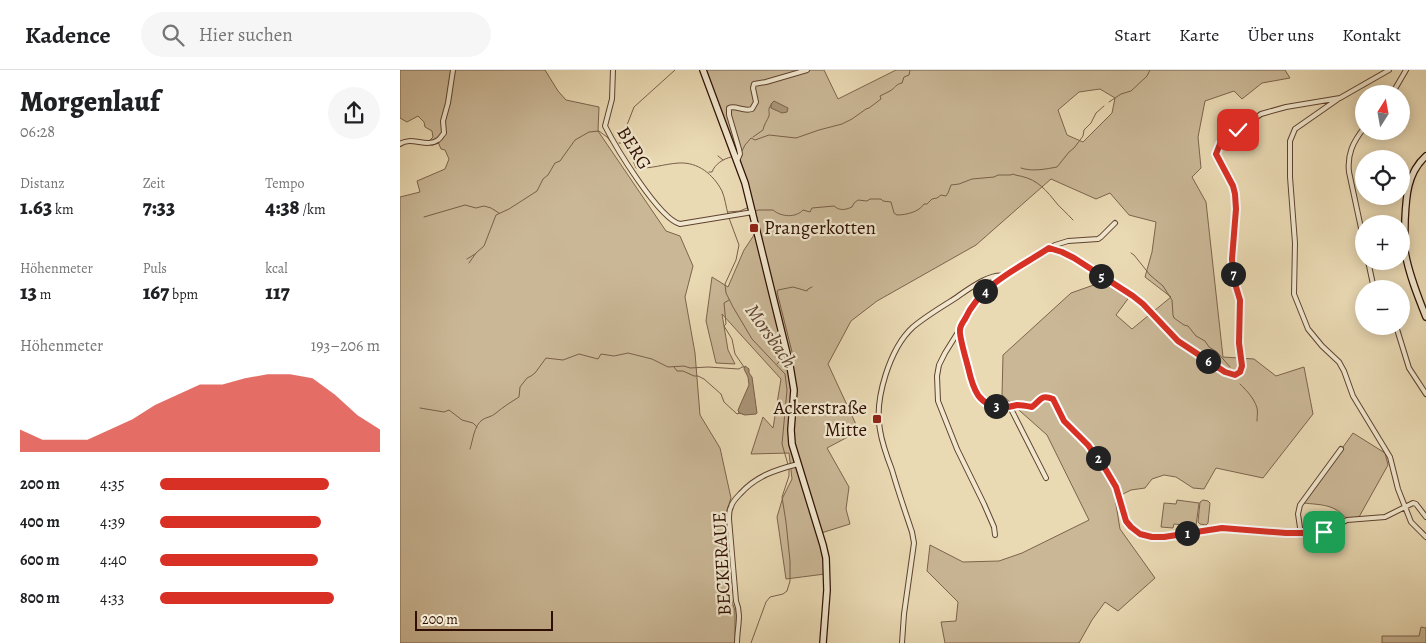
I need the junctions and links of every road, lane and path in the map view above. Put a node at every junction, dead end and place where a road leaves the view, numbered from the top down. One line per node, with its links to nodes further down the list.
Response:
1 (453, 70): 10 (street)
2 (613, 70): 13 (street, BERG)
3 (703, 70): 12 (main road)
4 (807, 70): 12 (street)
5 (1389, 70): 8 (street)
6 (1406, 70): 7 (street)
7 (1397, 85)
8 (1340, 98): 16 (street); 26 (street)
9 (1356, 140): 14 (street)
10 (400, 144)
11 (1426, 156): 18 (main road)
12 (737, 161): 13 (main road)
13 (753, 212): 24 (main road)
14 (1358, 215)
15 (1116, 223): 16 (street)
16 (1049, 248): 17 (street)
17 (1005, 276): 19 (street); 33 (street)
18 (1426, 317)
19 (960, 329): 22 (street); 29 (street)
20 (1399, 335): 21 (street)
21 (1426, 394)
22 (1010, 407): 25 (street); 28 (street)
23 (1340, 449): 28 (street)
24 (795, 465): 31 (street, BECKERAUE); 32 (main road)
25 (1046, 478)
26 (1405, 506): 27 (street); 28 (street); 30 (street)
27 (1426, 517)
28 (1301, 534)
29 (995, 536)
30 (1426, 537)
31 (737, 643)
32 (823, 643)
33 (902, 643)

